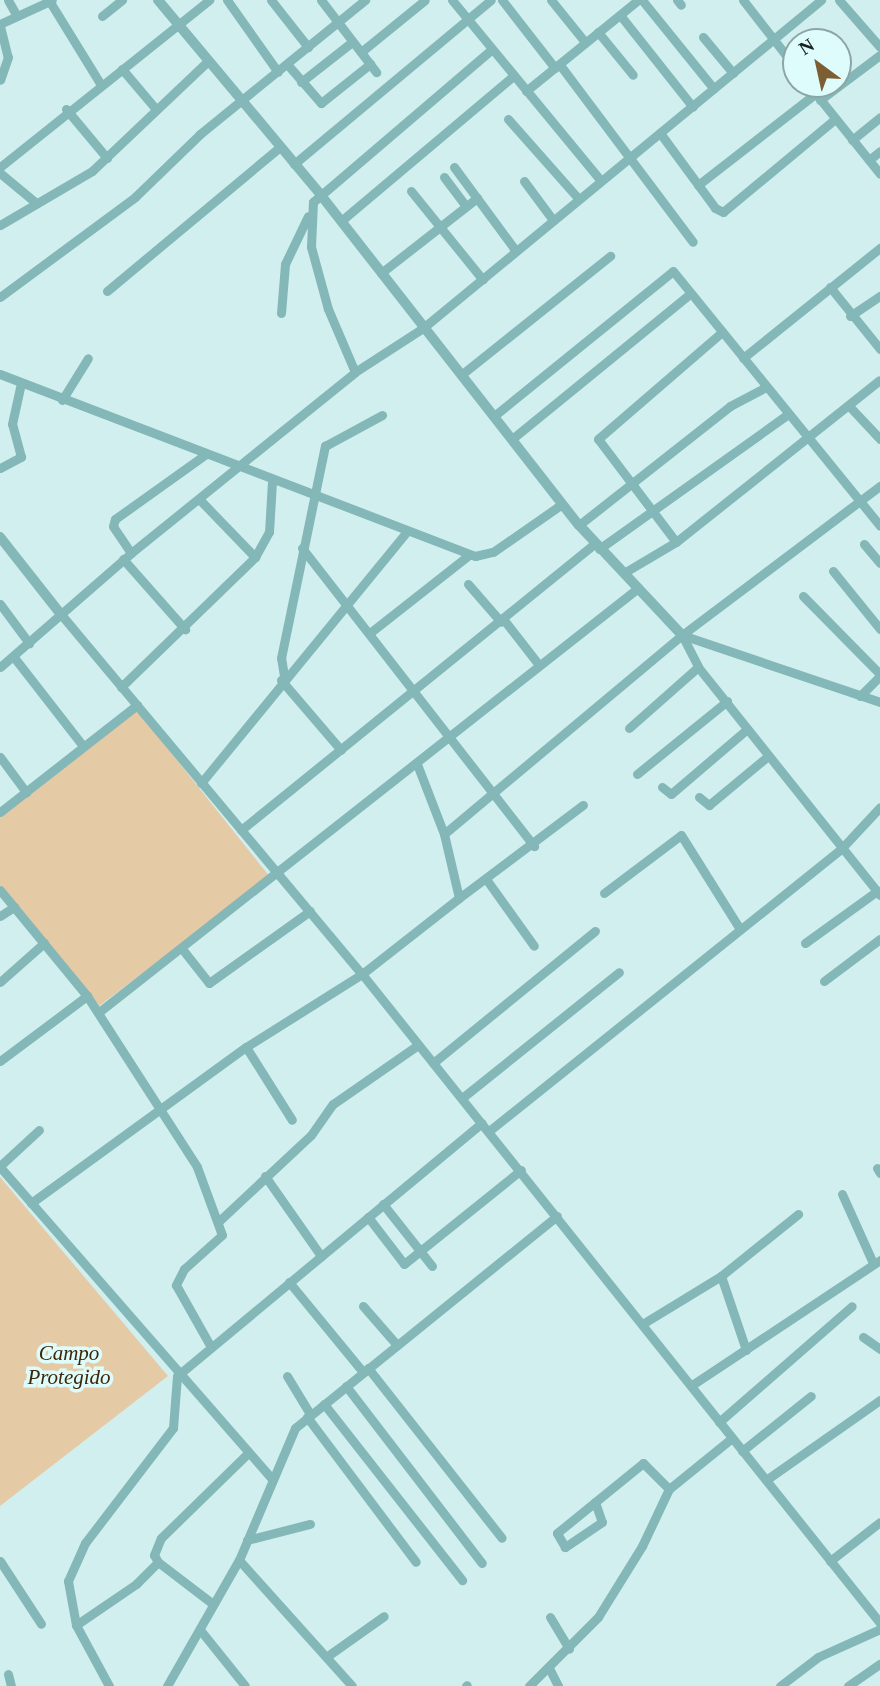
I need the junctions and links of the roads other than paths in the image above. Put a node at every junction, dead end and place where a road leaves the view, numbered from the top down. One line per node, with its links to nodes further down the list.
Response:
1 (8, 0): 20 (street)
2 (122, 0): 21 (street)
3 (158, 0): 23 (street)
4 (209, 0): 23 (street)
5 (227, 0): 41 (street)
6 (271, 0): 31 (street)
7 (321, 0): 24 (street)
8 (365, 0): 24 (street)
9 (425, 0): 35 (street)
10 (452, 0): 22 (street)
11 (491, 0): 22 (street)
12 (502, 0): 39 (street)
13 (551, 0): 30 (street)
14 (640, 0): 19 (street); 49 (street)
15 (743, 0): 28 (street)
16 (821, 0): 28 (street)
17 (839, 0): 32 (street)
18 (51, 1): 20 (street); 48 (street)
19 (620, 15): 26 (street); 54 (street)
20 (18, 16): 25 (street)
21 (102, 16)
22 (467, 19): 34 (street); 67 (street)
23 (177, 22): 37 (street); 40 (street)
24 (337, 24): 29 (street); 31 (street)
25 (0, 25): 46 (street)
26 (598, 32): 30 (street); 44 (street)
27 (703, 37): 42 (street)
28 (774, 38): 33 (street); 42 (street)
29 (352, 42): 35 (street); 47 (street)
30 (585, 42): 39 (street)
31 (308, 47): 38 (street)
32 (880, 47)
33 (782, 49)
34 (491, 50): 45 (street); 77 (street)
35 (361, 52): 47 (street)
36 (880, 55): 43 (street)
37 (208, 61): 53 (street); 55 (street)
38 (287, 64): 41 (street); 47 (street)
39 (558, 66): 50 (street); 65 (street)
40 (122, 69): 48 (street); 55 (street)
41 (278, 72): 53 (street)
42 (733, 73): 49 (street)
43 (852, 74)
44 (633, 75)
45 (513, 76): 50 (street); 84 (street)
46 (0, 80)
47 (302, 82)
48 (101, 85): 56 (street)
49 (714, 89): 54 (street)
50 (526, 91): 73 (street)
51 (817, 98): 75 (street)
52 (819, 98): 59 (street)
53 (243, 102): 62 (street); 96 (street)
54 (693, 107): 60 (street)
55 (155, 108): 64 (street)
56 (66, 109): 64 (street); 68 (street)
57 (880, 117): 61 (street)
58 (508, 119): 79 (street)
59 (835, 119): 61 (street); 75 (street)
60 (660, 133): 65 (street); 75 (street)
61 (852, 140): 66 (street)
62 (280, 146): 67 (street); 94 (street)
63 (880, 151): 66 (street)
64 (107, 158): 80 (street)
65 (628, 160): 73 (street); 87 (street)
66 (869, 160): 71 (street)
67 (294, 164): 77 (street)
68 (0, 167)
69 (454, 167): 78 (street)
70 (0, 173): 80 (street)
71 (880, 174)
72 (444, 177): 81 (street)
73 (601, 180): 79 (street)
74 (524, 181): 83 (street)
75 (698, 185)
76 (411, 191): 86 (street)
77 (320, 194): 82 (street); 84 (street)
78 (477, 198): 81 (street); 89 (street)
79 (578, 198): 83 (street)
80 (35, 202): 85 (street)
81 (466, 206): 86 (street)
82 (309, 215): 98 (street); 105 (street)
83 (553, 220): 89 (street)
84 (341, 221): 91 (street)
85 (0, 225)
86 (440, 227): 91 (street); 92 (street)
87 (694, 242)
88 (880, 248): 93 (street)
89 (516, 251): 92 (street)
90 (610, 256): 107 (street)
91 (380, 272): 100 (street)
92 (483, 280): 100 (street)
93 (830, 287): 99 (street); 104 (street)
94 (107, 292)
95 (880, 296): 99 (street)
96 (0, 297)
97 (686, 297): 116 (street)
98 (281, 313)
99 (850, 316): 102 (street)
100 (424, 328): 105 (street); 107 (street)
101 (722, 332): 104 (street); 115 (street); 123 (street)
102 (880, 349)
103 (88, 358): 111 (street)
104 (743, 358): 110 (street)
105 (355, 372): 120 (street)
106 (0, 374): 109 (street)
107 (461, 375): 115 (street)
108 (880, 380): 112 (street)
109 (21, 383): 111 (street); 121 (street)
110 (766, 387): 113 (street); 123 (street)
111 (62, 400): 119 (street)
112 (850, 407): 117 (street); 118 (street)
113 (788, 414): 118 (street); 129 (street)
114 (382, 415): 125 (street)
115 (494, 416): 116 (street)
116 (512, 439): 127 (street)
117 (880, 439)
118 (809, 441): 128 (street); 134 (street)
119 (206, 454): 120 (street); 139 (street)
120 (239, 466): 122 (street); 126 (street)
121 (0, 468)
122 (272, 482): 125 (street); 140 (street)
123 (630, 486): 129 (street); 130 (street)
124 (880, 486): 128 (street)
125 (315, 496): 132 (street); 137 (street)
126 (199, 499): 139 (street); 140 (street)
127 (562, 504): 130 (street); 138 (street)
128 (860, 504): 131 (street); 154 (street)
129 (650, 512): 134 (street); 136 (street)
130 (579, 525): 136 (street)
131 (880, 526)
132 (407, 531): 138 (street); 147 (street)
133 (0, 537): 149 (street)
134 (676, 542): 143 (street)
135 (864, 544): 141 (street)
136 (597, 546): 143 (street); 150 (street)
137 (302, 548): 147 (street); 161 (street)
138 (469, 555): 153 (street)
139 (127, 556): 149 (street); 151 (street)
140 (255, 557): 151 (street)
141 (880, 563)
142 (833, 570): 152 (street)
143 (626, 571): 145 (street)
144 (468, 584): 150 (street)
145 (638, 588): 154 (street); 157 (street)
146 (803, 596): 160 (street)
147 (350, 603): 153 (street); 161 (street)
148 (0, 604): 155 (street)
149 (59, 612): 155 (street); 162 (street)
150 (503, 621): 157 (street); 163 (street)
151 (185, 629): 162 (street)
152 (880, 629)
153 (371, 632): 163 (street)
154 (682, 635): 159 (street); 164 (street); 180 (street)
155 (29, 643): 156 (street)
156 (13, 656): 158 (street); 171 (street)
157 (539, 665): 170 (street)
158 (0, 667)
159 (698, 667): 165 (street); 168 (street)
160 (880, 675): 164 (street)
161 (282, 678): 172 (street); 177 (street)
162 (121, 687): 167 (street)
163 (415, 688): 170 (street); 172 (street)
164 (860, 696): 166 (street)
165 (727, 701): 169 (street); 176 (street)
166 (880, 702)
167 (137, 705): 171 (street); 177 (street)
168 (629, 728)
169 (747, 729): 173 (street); 178 (street)
170 (450, 738): 175 (street); 180 (street)
171 (83, 746): 179 (street)
172 (341, 750): 185 (street)
173 (768, 756): 181 (street); 188 (street)
174 (0, 757): 179 (street)
175 (417, 764): 186 (street); 189 (street)
176 (637, 774)
177 (201, 783): 185 (street)
178 (662, 787)
179 (26, 792): 183 (street)
180 (493, 793): 186 (street); 187 (street)
181 (699, 797)
182 (583, 805): 187 (street)
183 (0, 812)
184 (878, 812): 188 (street)
185 (241, 830): 189 (street)
186 (444, 834): 194 (street)
187 (534, 846): 190 (street)
188 (841, 849): 193 (street); 198 (street)
189 (279, 874): 196 (street); 204 (street)
190 (486, 879): 194 (street); 203 (street)
191 (0, 890): 195 (street)
192 (604, 893): 198 (street)
193 (878, 893): 202 (street)
194 (459, 898): 206 (street)
195 (14, 907): 197 (street); 201 (street)
196 (310, 911): 204 (street); 206 (street)
197 (0, 916)
198 (740, 929): 220 (street)
199 (595, 931): 214 (street)
200 (880, 939): 207 (street)
201 (44, 943): 208 (street); 209 (street)
202 (805, 943)
203 (534, 946)
204 (183, 950): 210 (street)
205 (619, 972): 215 (street)
206 (362, 974): 211 (street); 212 (street)
207 (824, 981)
208 (0, 982)
209 (87, 996): 210 (street); 213 (street)
210 (99, 1012): 216 (street)
211 (418, 1045): 214 (street); 223 (street)
212 (246, 1047): 216 (street); 217 (street)
213 (0, 1061)
214 (433, 1063): 215 (street)
215 (461, 1098): 218 (street)
216 (162, 1106): 225 (street); 230 (street)
217 (292, 1120)
218 (482, 1122): 220 (street); 226 (street)
219 (39, 1130): 221 (street)
220 (489, 1131): 222 (street)
221 (0, 1166): 225 (street)
222 (521, 1170): 228 (street); 231 (street)
223 (265, 1177): 230 (street); 232 (street)
224 (842, 1194): 233 (street)
225 (31, 1203): 246 (street)
226 (383, 1204): 229 (street); 231 (street)
227 (798, 1214): 235 (street)
228 (556, 1216): 239 (street); 241 (street)
229 (368, 1217): 231 (street); 232 (street)
230 (218, 1222): 242 (street)
231 (422, 1252): 234 (street)
232 (321, 1256): 236 (street)
233 (877, 1261): 244 (street)
234 (432, 1266)
235 (721, 1276): 239 (street); 244 (street)
236 (289, 1283): 242 (street); 245 (street)
237 (363, 1306): 241 (street)
238 (852, 1306): 254 (street)
239 (645, 1323): 248 (street)
240 (863, 1337): 243 (street)
241 (397, 1345): 245 (street)
242 (211, 1347): 246 (street)
243 (880, 1349)
244 (746, 1350): 248 (street)
245 (366, 1370): 249 (street); 264 (street)
246 (177, 1376): 257 (street); 278 (street)
247 (287, 1376): 253 (street)
248 (692, 1385): 254 (street)
249 (346, 1386): 252 (street); 271 (street)
250 (811, 1396): 256 (street)
251 (880, 1400): 259 (street)
252 (324, 1404): 253 (street); 272 (street)
253 (309, 1416): 258 (street); 270 (street)
254 (719, 1422): 255 (street)
255 (732, 1437): 256 (street); 260 (street)
256 (742, 1451): 259 (street)
257 (248, 1453): 258 (street); 269 (street)
258 (272, 1479): 265 (street)
259 (766, 1480): 268 (street)
260 (669, 1489): 261 (street); 281 (street)
261 (595, 1502): 261 (street)
262 (880, 1522): 268 (street)
263 (310, 1524): 265 (street)
264 (502, 1538)
265 (247, 1540): 266 (street)
266 (239, 1559): 273 (street); 282 (street)
267 (0, 1561): 276 (street)
268 (830, 1561): 277 (street)
269 (158, 1562): 273 (street); 278 (street)
270 (416, 1562)
271 (482, 1563)
272 (462, 1580)
273 (213, 1604): 280 (street)
274 (384, 1616): 282 (street)
275 (550, 1617): 281 (street)
276 (41, 1623)
277 (880, 1623)
278 (76, 1625): 289 (street)
279 (880, 1629): 294 (street)
280 (201, 1631): 287 (street); 290 (street)
281 (569, 1649): 284 (street)
282 (329, 1655): 286 (street)
283 (880, 1664): 295 (street)
284 (550, 1670): 292 (street); 293 (street)
285 (9, 1674): 288 (street)
286 (344, 1681): 291 (street)
287 (171, 1684)
288 (11, 1686)
289 (108, 1686)
290 (245, 1686)
291 (352, 1686)
292 (529, 1686)
293 (558, 1686)
294 (780, 1686)
295 (848, 1686)

